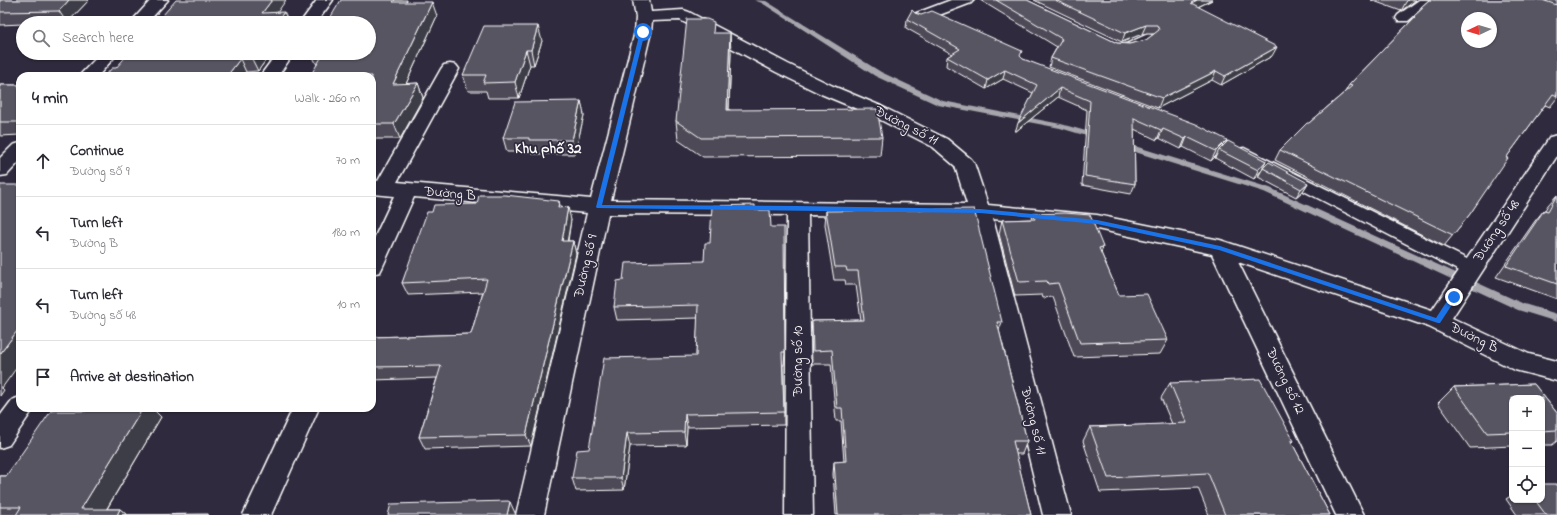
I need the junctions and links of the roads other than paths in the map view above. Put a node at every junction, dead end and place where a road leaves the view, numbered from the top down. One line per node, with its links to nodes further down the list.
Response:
1 (160, 0): 6 (street)
2 (325, 0): 7 (street)
3 (966, 0): 8 (street)
4 (1427, 0): 9 (lane)
5 (642, 8): 24 (street, Đường số 9); 26 (street, Đường số 11)
6 (145, 16)
7 (313, 16)
8 (920, 17)
9 (1403, 18)
10 (1148, 38): 11 (lane)
11 (1106, 41)
12 (103, 60): 15 (street)
13 (281, 60): 16 (street)
14 (450, 69): 22 (street)
15 (92, 72)
16 (272, 72)
17 (1557, 142): 29 (street, Đường số 48)
18 (1233, 147): 29 (lane)
19 (16, 153): 20 (street)
20 (0, 170): 21 (street)
21 (16, 170)
22 (378, 187): 23 (street, Đường B)
23 (407, 190): 24 (street, Đường B); 28 (street)
24 (599, 207): 25 (street, Đường B); 36 (street, Đường số 9)
25 (797, 208): 26 (street, Đường B); 37 (street, Đường số 10)
26 (980, 211): 27 (street, Đường B); 38 (street, Đường số 11)
27 (1220, 248): 30 (street, Đường B); 39 (street, Đường số 12)
28 (376, 257)
29 (1470, 272): 30 (street, Đường số 48)
30 (1438, 321): 31 (street, Đường B)
31 (1552, 375)
32 (18, 412): 34 (street)
33 (304, 412): 35 (street)
34 (0, 437)
35 (257, 515)
36 (530, 515)
37 (799, 515)
38 (1056, 515)
39 (1350, 515)

